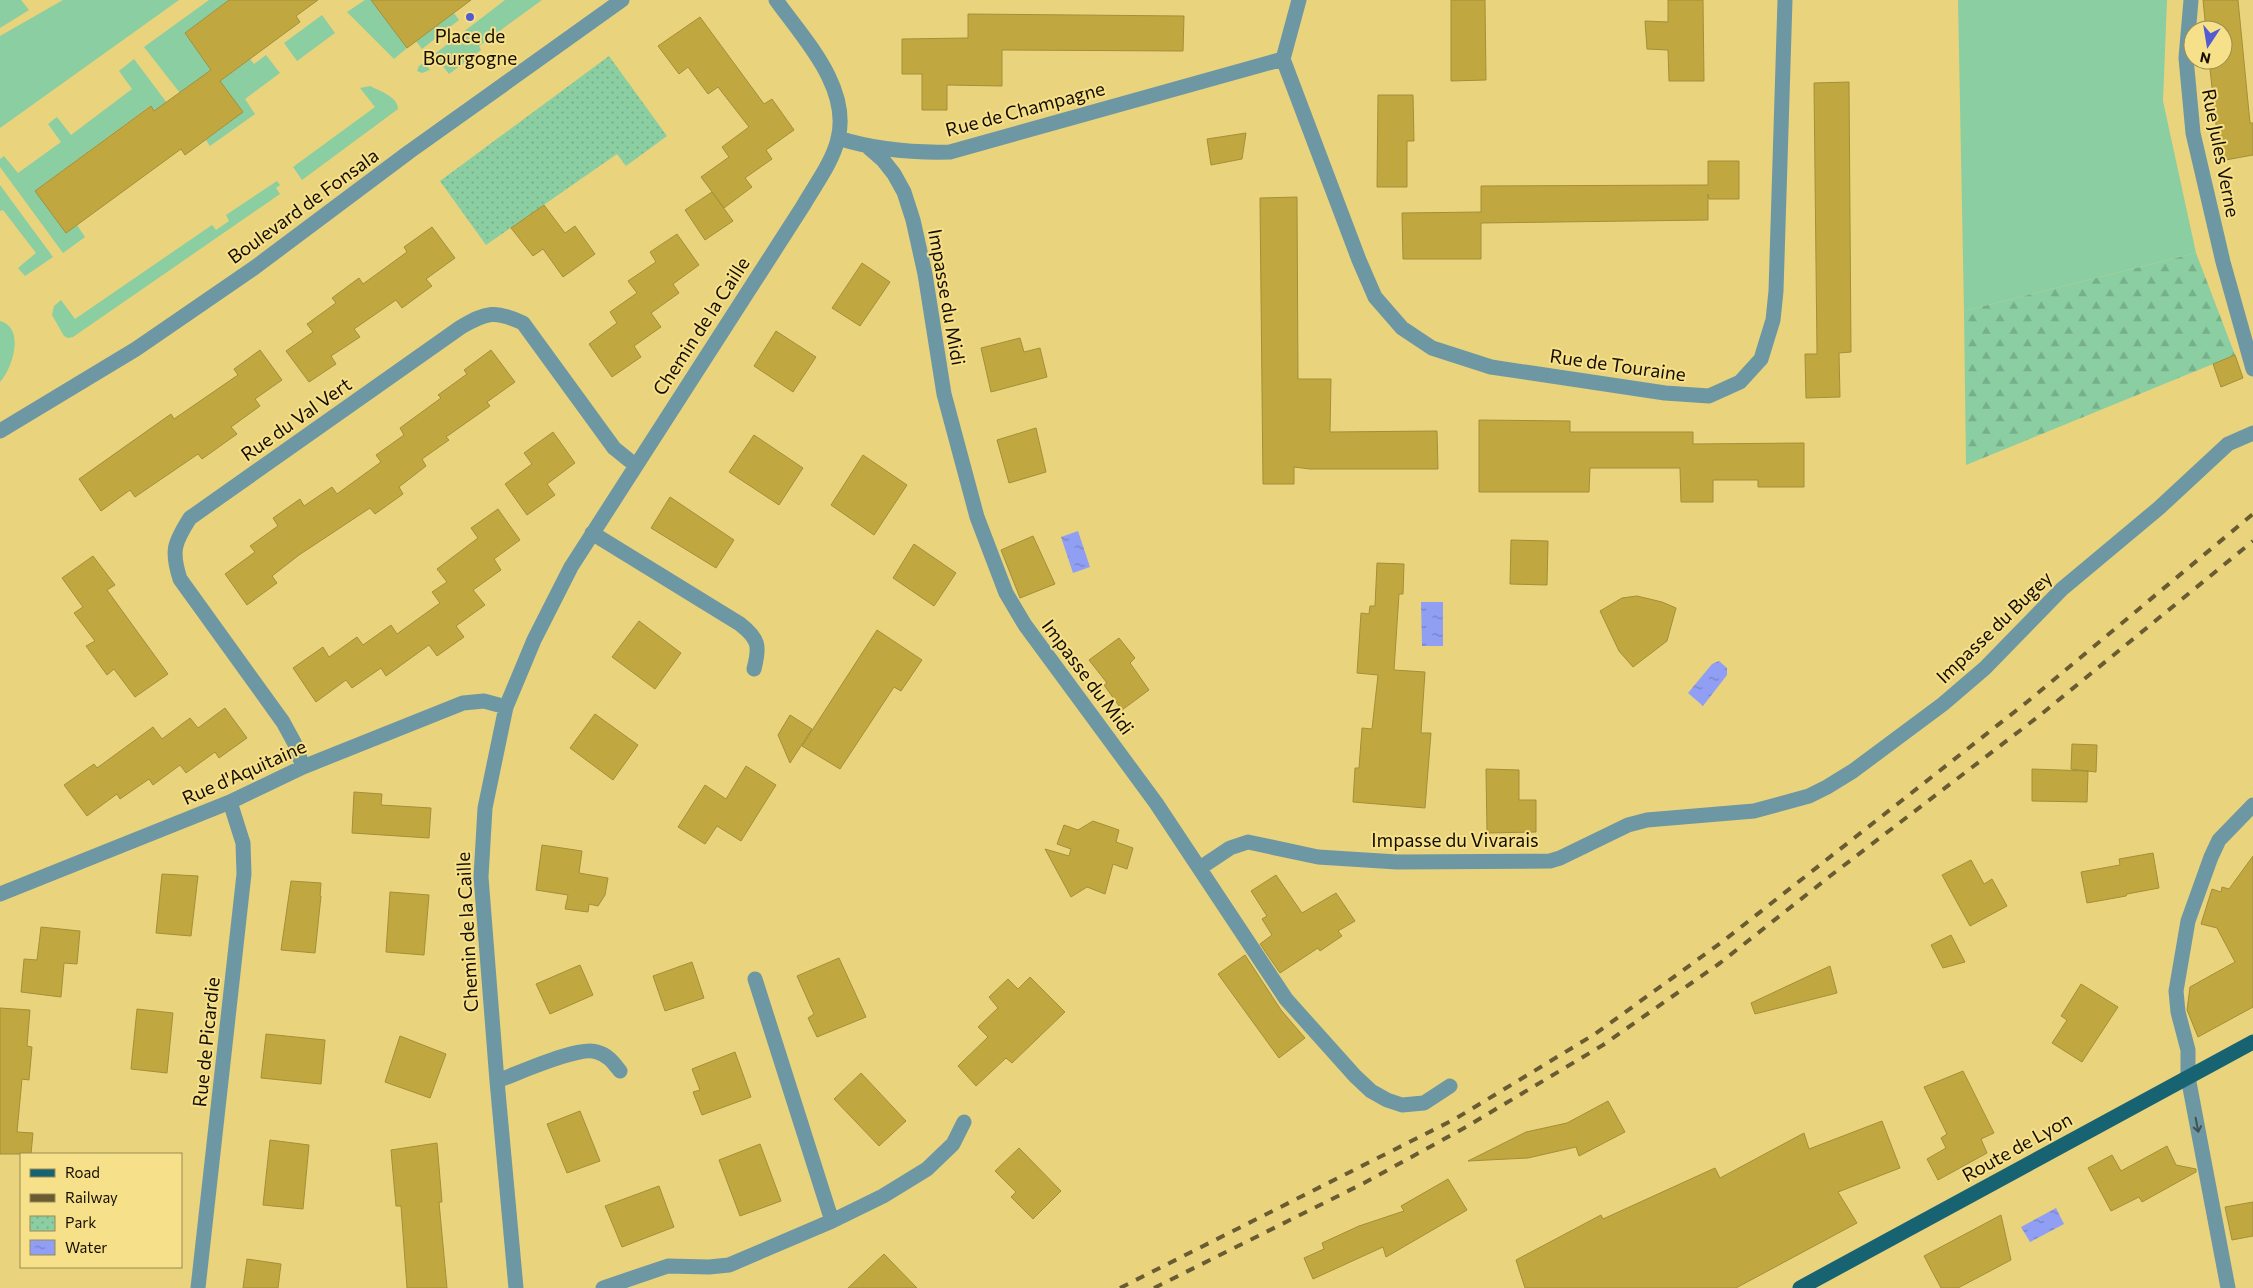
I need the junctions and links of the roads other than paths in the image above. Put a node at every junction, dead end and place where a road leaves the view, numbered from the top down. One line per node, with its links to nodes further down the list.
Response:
1 (622, 0): 10 (street, Boulevard de Fonsala)
2 (776, 0): 7 (street)
3 (1299, 0): 6 (street)
4 (1785, 0): 6 (street, Rue de Touraine)
5 (2190, 0): 9 (street, Rue Jules Verne)
6 (1283, 59): 8 (street, Rue de Champagne)
7 (838, 138): 8 (street, Rue de Champagne); 12 (street, Chemin de la Caille)
8 (868, 147): 20 (street, Impasse du Midi)
9 (2253, 369)
10 (0, 431)
11 (2253, 433): 19 (street, Impasse du Bugey)
12 (635, 465): 13 (street, Chemin de la Caille); 16 (street, Rue du Val Vert)
13 (592, 533): 14 (street); 15 (street, Chemin de la Caille)
14 (754, 669)
15 (506, 707): 16 (street, Rue d'Aquitaine); 26 (street, Chemin de la Caille)
16 (304, 767): 17 (street, Rue d'Aquitaine)
17 (230, 802): 21 (street, Rue d'Aquitaine); 30 (street, Rue de Picardie)
18 (2253, 805): 25 (street)
19 (1740, 814): 20 (street, Impasse du Vivarais)
20 (1200, 868): 27 (street, Impasse du Midi)
21 (0, 894)
22 (754, 979): 29 (street)
23 (2253, 1042): 25 (main road, Route de Lyon)
24 (620, 1071): 26 (street)
25 (2188, 1077): 33 (main road, Route de Lyon); 34 (street, one-way to 34)
26 (497, 1081): 31 (street, Chemin de la Caille)
27 (1450, 1086)
28 (964, 1122): 29 (street)
29 (832, 1221): 32 (street)
30 (198, 1288)
31 (516, 1288)
32 (603, 1288)
33 (1800, 1288)
34 (2228, 1288)

